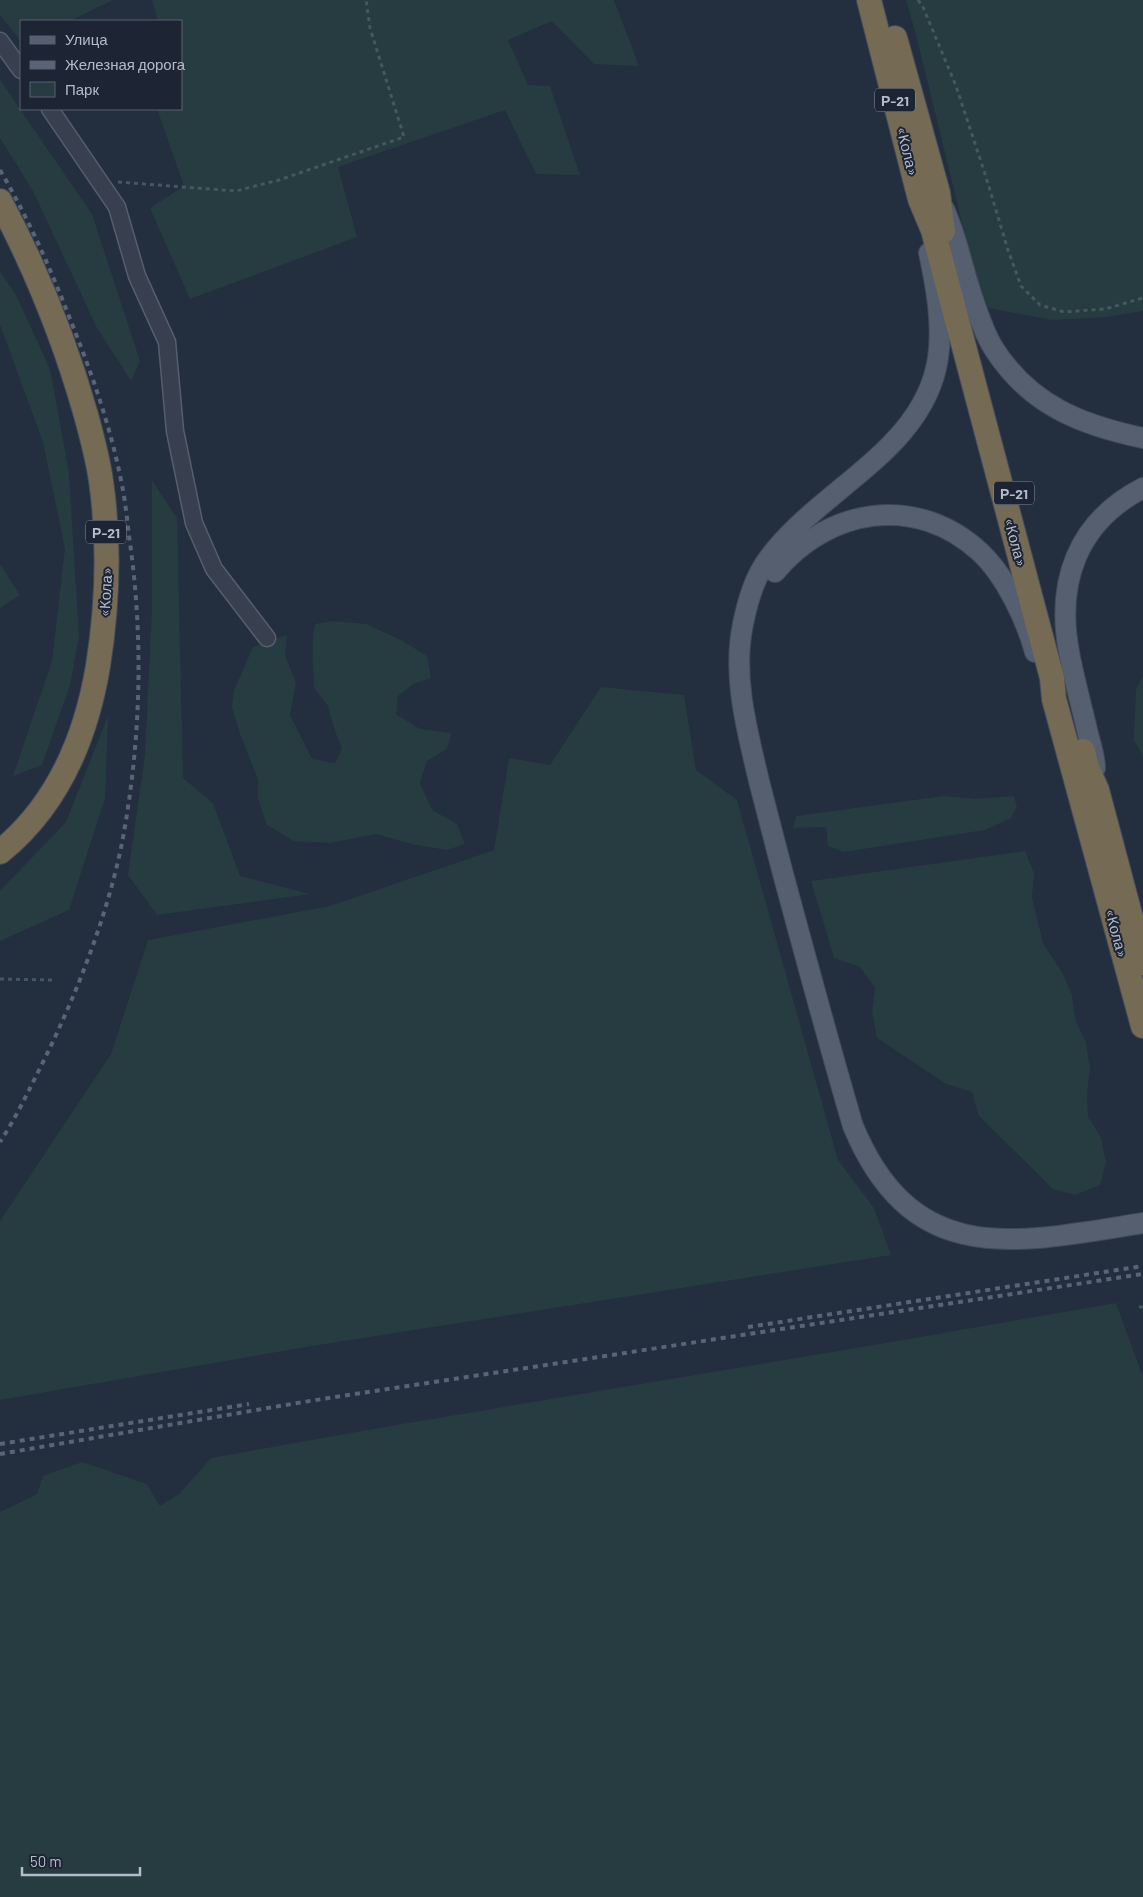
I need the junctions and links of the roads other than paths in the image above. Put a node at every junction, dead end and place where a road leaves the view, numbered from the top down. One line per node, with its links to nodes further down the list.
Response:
1 (869, 0): 6 (highway, «Кола» / Р-21)
2 (885, 0): 6 (highway, «Кола» / Р-21)
3 (0, 41): 4 (street)
4 (20, 69)
5 (51, 110): 11 (street)
6 (929, 196): 8 (main road); 10 (main road); 12 (highway, «Кола» / Р-21); 13 (highway, «Кола» / Р-21)
7 (0, 201): 14 (highway, «Кола» / Р-21)
8 (1143, 438)
9 (1143, 488): 13 (main road)
10 (743, 625): 12 (main road); 17 (main road)
11 (267, 638)
12 (1054, 699): 16 (highway, «Кола» / Р-21)
13 (1097, 790): 15 (highway, «Кола» / Р-21)
14 (0, 852)
15 (1143, 962)
16 (1143, 1026)
17 (1143, 1223)

